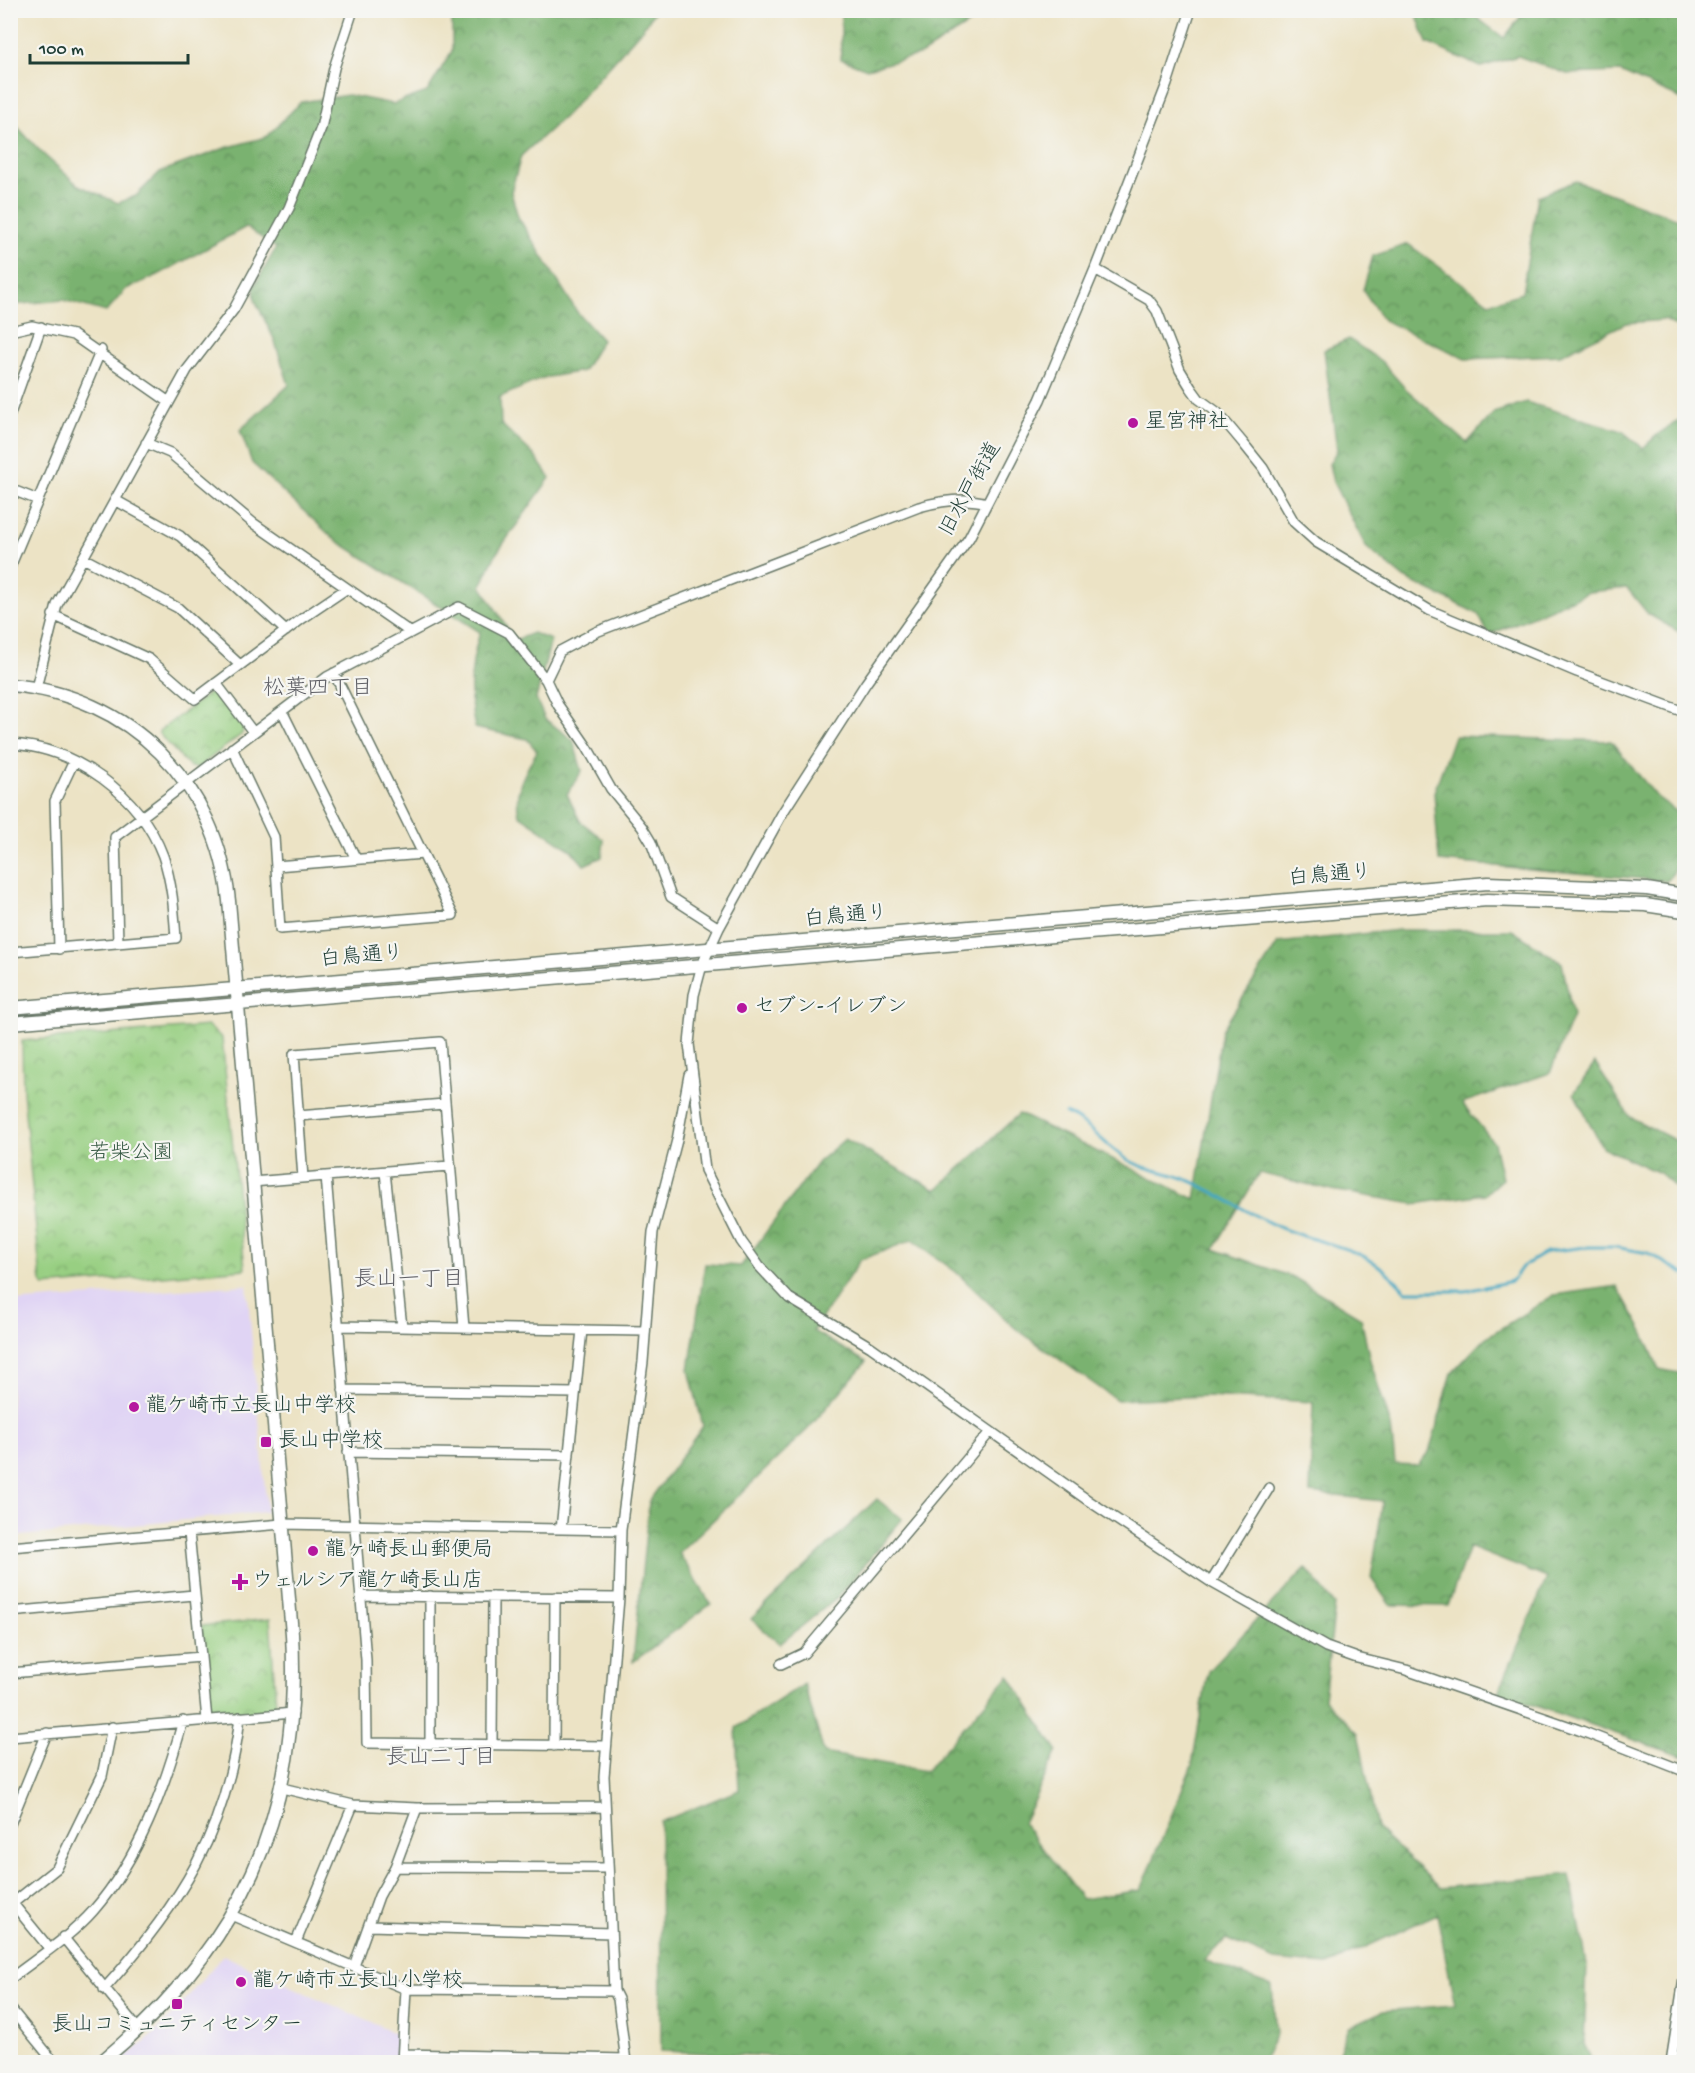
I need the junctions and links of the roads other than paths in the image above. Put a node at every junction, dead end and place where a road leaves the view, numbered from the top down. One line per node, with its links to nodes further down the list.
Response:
1 (353, 10): 7 (street)
2 (1191, 10): 3 (street, 旧水戸街道)
3 (1095, 269): 13 (street, 旧水戸街道); 28 (street)
4 (41, 327): 5 (street); 6 (street); 8 (street)
5 (10, 331)
6 (100, 351): 7 (street); 11 (street)
7 (169, 402): 9 (street)
8 (11, 412)
9 (146, 443): 12 (street); 17 (street)
10 (10, 489): 11 (street)
11 (38, 500): 14 (street)
12 (115, 500): 15 (street); 19 (street)
13 (987, 503): 23 (street); 40 (street, 旧水戸街道)
14 (13, 554): 16 (street)
15 (83, 558): 18 (street); 21 (street)
16 (10, 567)
17 (346, 590): 19 (street); 20 (street)
18 (53, 615): 24 (street); 26 (street)
19 (285, 631): 21 (street)
20 (410, 632): 22 (street); 23 (street)
21 (240, 665): 24 (street)
22 (334, 673): 27 (street); 35 (street)
23 (546, 680): 40 (street)
24 (216, 683): 29 (street)
25 (10, 685): 26 (main road)
26 (36, 688): 33 (main road)
27 (282, 711): 29 (street); 36 (street)
28 (1684, 712)
29 (253, 732): 31 (street)
30 (10, 744): 32 (street)
31 (232, 748): 33 (street); 37 (street)
32 (74, 761): 34 (street); 42 (street)
33 (186, 783): 34 (street); 46 (main road)
34 (141, 816): 41 (street); 41 (street)
35 (423, 854): 36 (street); 37 (street)
36 (356, 859): 37 (street)
37 (276, 866)
38 (1684, 895): 43 (main road, 白鳥通り)
39 (1684, 911): 45 (main road, 白鳥通り)
40 (719, 928): 43 (street, 旧水戸街道)
41 (118, 943): 42 (street)
42 (59, 949): 44 (street)
43 (710, 949): 45 (street, 旧水戸街道); 46 (main road, 白鳥通り)
44 (10, 952)
45 (702, 965): 47 (main road, 白鳥通り); 50 (street, 旧水戸街道)
46 (236, 988): 47 (main road); 48 (main road, 白鳥通り)
47 (238, 1005): 49 (main road, 白鳥通り); 57 (main road)
48 (10, 1008)
49 (10, 1023)
50 (690, 1066): 62 (street); 65 (street)
51 (444, 1104): 52 (street); 52 (street); 53 (street)
52 (298, 1116): 56 (street)
53 (449, 1166): 54 (street); 60 (street)
54 (385, 1172): 55 (street); 59 (street)
55 (326, 1176): 56 (street); 58 (street)
56 (303, 1178): 57 (street)
57 (252, 1182): 69 (main road)
58 (338, 1326): 59 (street); 63 (street)
59 (402, 1328): 60 (street)
60 (464, 1328): 61 (street)
61 (582, 1330): 62 (street); 64 (street)
62 (644, 1331): 72 (street)
63 (343, 1390): 64 (street); 66 (street)
64 (576, 1393): 67 (street)
65 (990, 1432): 75 (street); 84 (street)
66 (348, 1452): 67 (street); 70 (street)
67 (569, 1455): 71 (street)
68 (1269, 1488): 75 (street)
69 (282, 1524): 70 (street); 73 (street); 86 (main road)
70 (353, 1524): 71 (street); 77 (street)
71 (561, 1529): 72 (street)
72 (621, 1530): 81 (street)
73 (189, 1532): 74 (street); 76 (street)
74 (10, 1547)
75 (1211, 1582): 97 (street)
76 (194, 1594): 82 (street); 83 (street)
77 (361, 1596): 78 (street); 93 (street)
78 (430, 1596): 79 (street); 93 (street)
79 (493, 1597): 80 (street); 94 (street)
80 (555, 1597): 81 (street); 95 (street)
81 (619, 1598): 96 (street)
82 (10, 1612)
83 (201, 1657): 85 (street); 89 (street)
84 (781, 1664)
85 (10, 1673)
86 (293, 1713): 87 (street); 98 (main road)
87 (240, 1718): 89 (street); 115 (street)
88 (183, 1720): 89 (street); 90 (street); 109 (street)
89 (207, 1720)
90 (112, 1727): 91 (street); 105 (street)
91 (47, 1733): 92 (street); 102 (street)
92 (10, 1737)
93 (430, 1744): 94 (street)
94 (492, 1745): 95 (street)
95 (554, 1746): 96 (street)
96 (604, 1746): 100 (street)
97 (1684, 1771)
98 (282, 1788): 99 (street); 106 (main road)
99 (353, 1805): 101 (street); 110 (street)
100 (604, 1807): 101 (street); 104 (street)
101 (417, 1808): 103 (street)
102 (10, 1824)
103 (395, 1867): 104 (street); 107 (street)
104 (608, 1868): 108 (street)
105 (12, 1901): 111 (street)
106 (231, 1915): 110 (street); 119 (main road)
107 (369, 1926): 108 (street); 112 (street)
108 (611, 1933): 117 (street)
109 (63, 1937): 111 (street); 115 (street)
110 (296, 1942): 112 (street)
111 (48, 1948): 113 (street)
112 (354, 1966): 116 (street)
113 (10, 1979)
114 (1684, 1979): 124 (street)
115 (104, 1989): 119 (street)
116 (406, 1989): 117 (street); 120 (street)
117 (614, 1991): 121 (street)
118 (10, 2008): 122 (street)
119 (139, 2030): 123 (main road)
120 (403, 2058): 121 (street)
121 (626, 2061)
122 (54, 2062)
123 (101, 2062)
124 (1671, 2062)

